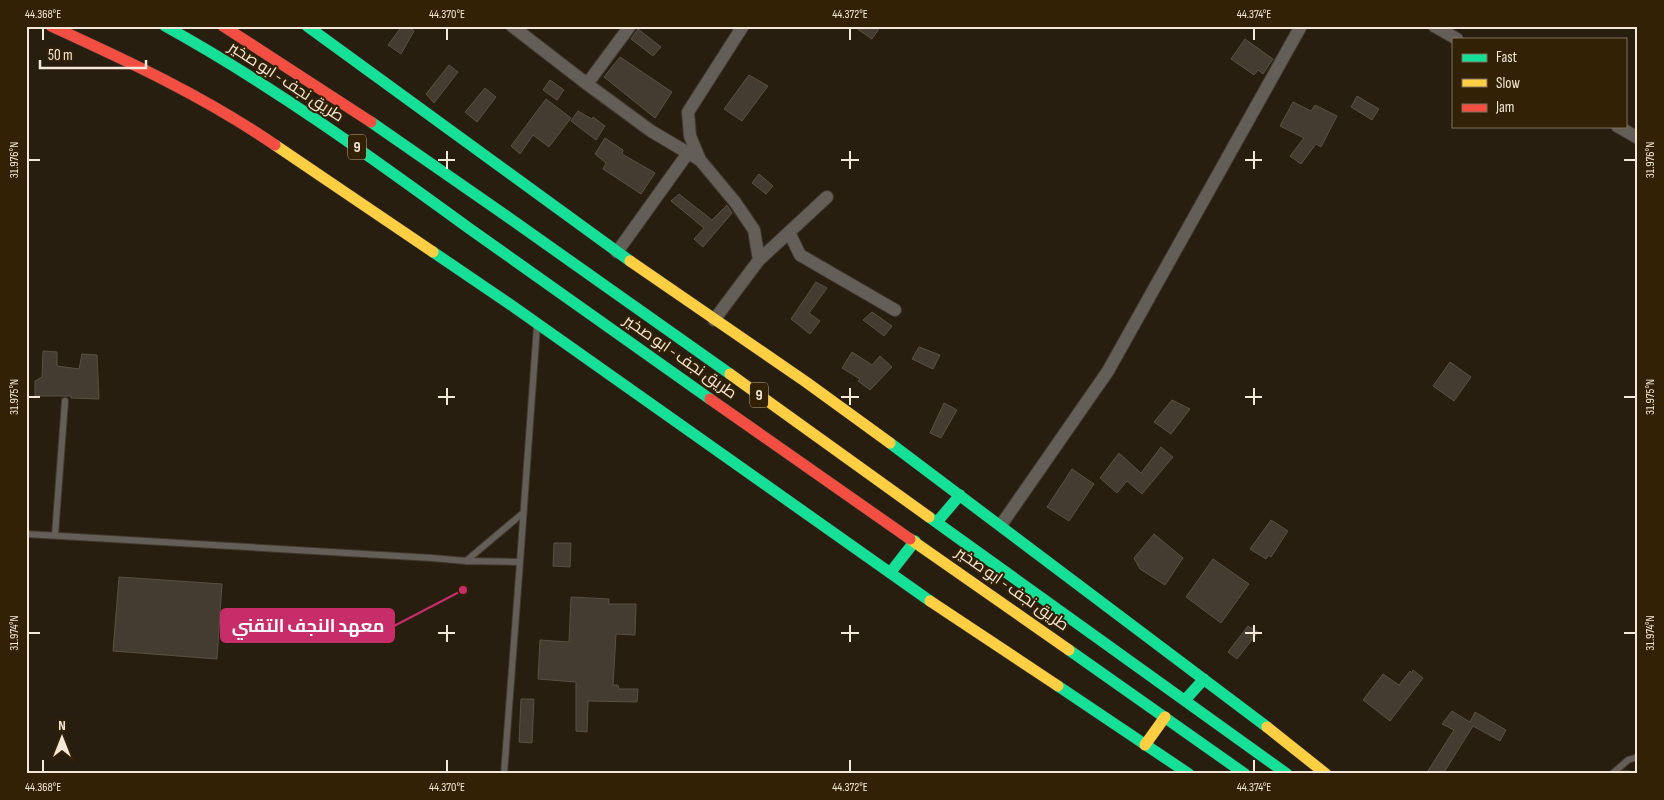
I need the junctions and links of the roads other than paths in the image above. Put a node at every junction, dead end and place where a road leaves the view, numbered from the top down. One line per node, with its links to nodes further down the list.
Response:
1 (51, 26): 26 (main road)
2 (165, 26): 12 (main road, طريق نجف - ابو صخير / 9)
3 (223, 26): 11 (main road, طريق نجف - ابو صخير / 9)
4 (512, 26): 14 (street)
5 (630, 26): 14 (street)
6 (744, 26): 19 (street)
7 (1301, 26): 31 (street)
8 (1434, 26): 10 (street)
9 (310, 27): 22 (main road)
10 (1455, 38)
11 (260, 49): 12 (main road); 13 (main road, طريق نجف - ابو صخير / 9)
12 (242, 71): 15 (main road, طريق نجف - ابو صخير / 9)
13 (296, 72): 15 (main road); 30 (main road, طريق نجف - ابو صخير / 9)
14 (587, 84): 18 (street)
15 (276, 94): 34 (main road, طريق نجف - ابو صخير / 9)
16 (1620, 128): 17 (street)
17 (1638, 138)
18 (688, 153): 19 (street); 22 (street)
19 (700, 160): 23 (street)
20 (827, 197): 21 (street)
21 (789, 232): 23 (street); 24 (street)
22 (617, 252): 25 (main road)
23 (759, 260): 25 (street)
24 (895, 310)
25 (714, 320): 28 (main road)
26 (537, 323): 29 (lane); 37 (main road)
27 (65, 401): 33 (lane)
28 (960, 495): 30 (main road); 31 (main road)
29 (523, 513): 35 (lane); 36 (lane)
30 (937, 522): 39 (main road, طريق نجف - ابو صخير / 9)
31 (1001, 525): 38 (main road)
32 (26, 534): 33 (lane)
33 (55, 535): 35 (lane)
34 (915, 541): 37 (main road); 40 (main road, طريق نجف - ابو صخير / 9)
35 (466, 561): 36 (lane)
36 (520, 562): 43 (lane)
37 (890, 574): 41 (main road)
38 (1204, 680): 39 (main road); 47 (main road)
39 (1185, 700): 46 (main road, طريق نجف - ابو صخير / 9)
40 (1165, 717): 41 (main road); 45 (main road, طريق نجف - ابو صخير / 9)
41 (1145, 745): 44 (main road)
42 (1638, 757): 48 (lane)
43 (504, 774)
44 (1189, 774)
45 (1245, 774)
46 (1287, 774)
47 (1326, 774)
48 (1612, 774)
49 (1618, 774): 50 (lane)
50 (1626, 774)

